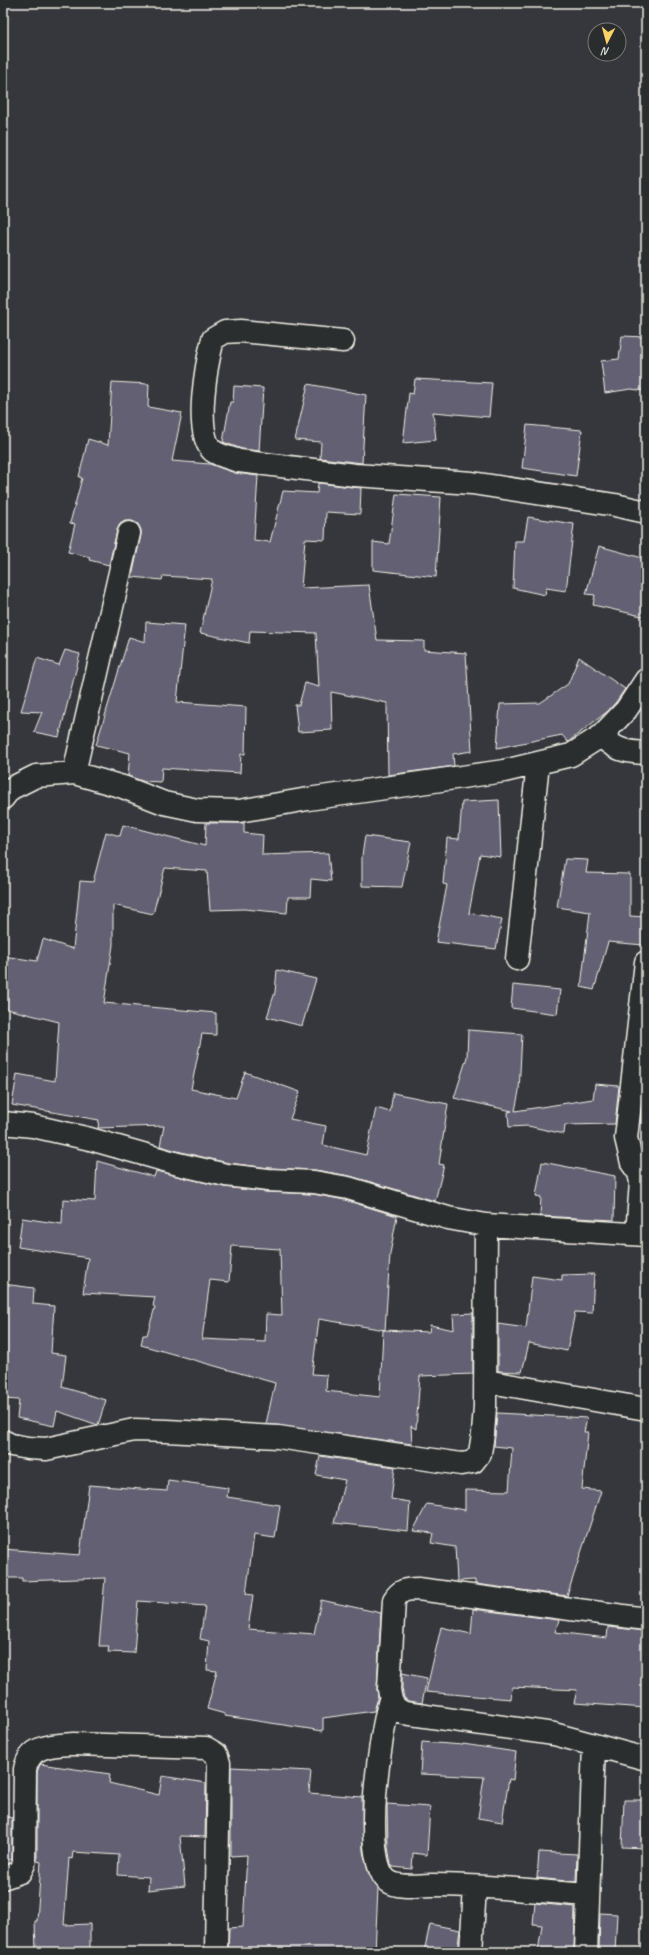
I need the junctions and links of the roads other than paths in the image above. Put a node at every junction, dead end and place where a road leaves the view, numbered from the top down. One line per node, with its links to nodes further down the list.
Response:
1 (343, 341): 2 (street)
2 (646, 512)
3 (129, 533): 8 (street)
4 (646, 680): 5 (street)
5 (601, 736): 6 (street); 7 (street)
6 (646, 753)
7 (538, 763): 8 (street); 10 (street)
8 (74, 773): 9 (street)
9 (3, 798)
10 (517, 959)
11 (646, 962): 14 (street)
12 (3, 1123): 13 (street)
13 (486, 1225): 14 (street); 15 (street)
14 (642, 1234)
15 (485, 1381): 16 (street); 17 (street)
16 (646, 1409)
17 (3, 1441)
18 (646, 1619): 19 (street)
19 (390, 1700): 20 (street); 23 (street)
20 (594, 1746): 21 (street); 24 (street)
21 (646, 1759)
22 (3, 1878): 25 (street)
23 (475, 1887): 24 (street); 26 (street)
24 (587, 1895): 27 (street)
25 (216, 1952)
26 (471, 1952)
27 (586, 1952)

